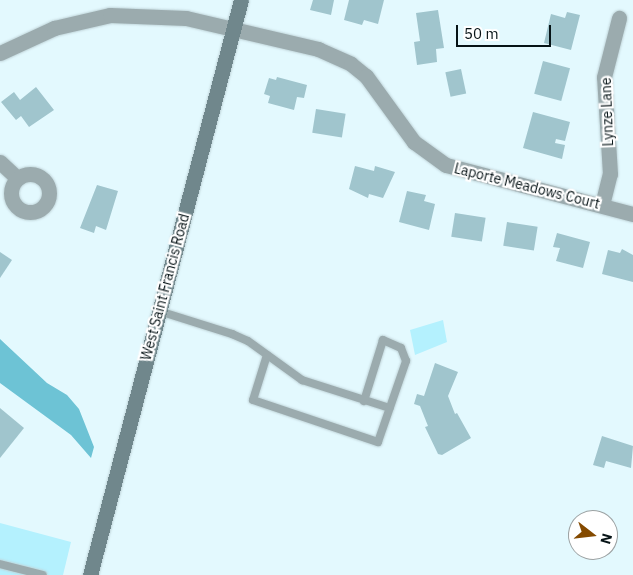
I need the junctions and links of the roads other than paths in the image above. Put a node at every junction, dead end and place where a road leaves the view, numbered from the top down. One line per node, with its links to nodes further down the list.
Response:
1 (241, 0): 4 (street, West Saint Francis Road)
2 (109, 7): 4 (street, Laporte Meadows Court); 5 (street, Laporte Meadows Court)
3 (619, 18): 8 (street, Lynze Lane)
4 (233, 28): 8 (street, Laporte Meadows Court); 10 (street, West Saint Francis Road)
5 (0, 54)
6 (0, 162): 7 (street)
7 (17, 178)
8 (602, 205): 9 (street, Laporte Meadows Court)
9 (633, 214)
10 (159, 311): 11 (lane); 16 (street, West Saint Francis Road)
11 (267, 355): 12 (lane); 13 (lane)
12 (364, 400): 13 (lane); 13 (lane)
13 (390, 408)
14 (0, 564): 15 (lane)
15 (41, 575)
16 (90, 575)

